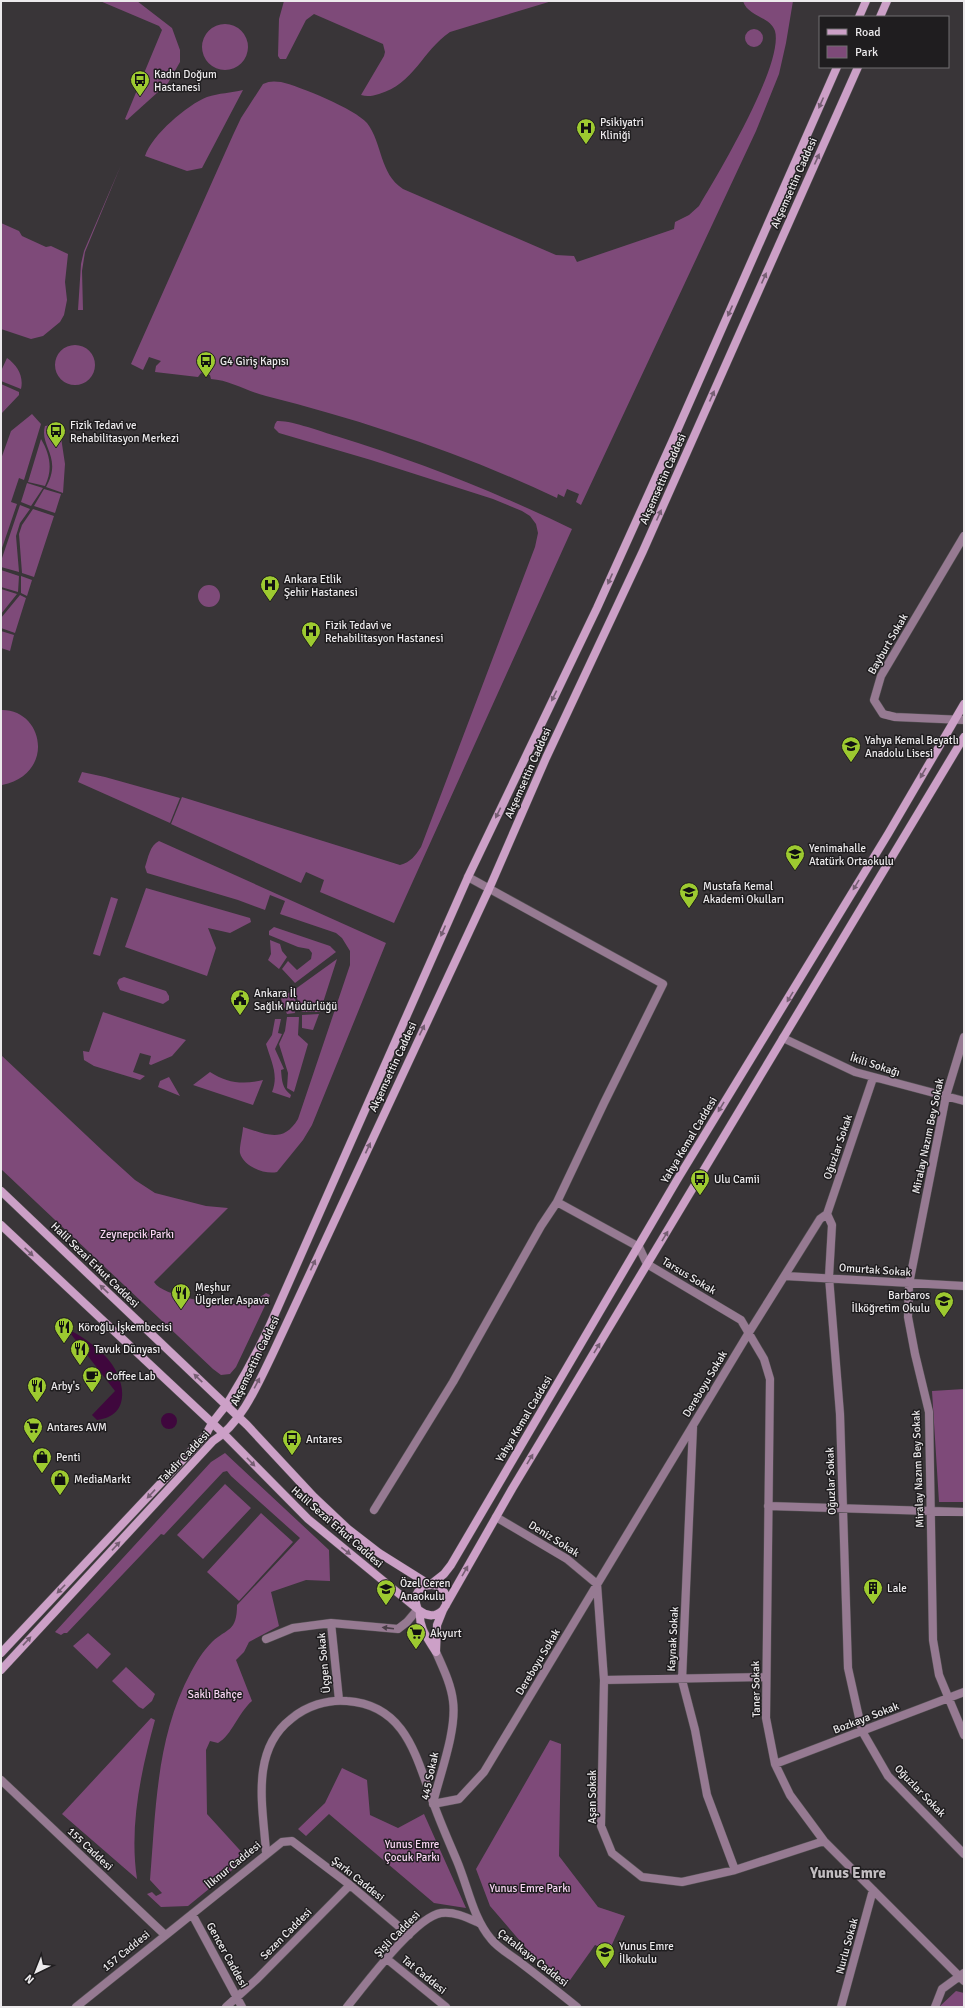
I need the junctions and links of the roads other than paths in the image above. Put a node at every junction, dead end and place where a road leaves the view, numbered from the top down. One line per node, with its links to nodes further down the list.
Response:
1 (866, 1): 3 (main road)
2 (887, 1): 4 (main road)
3 (858, 16)
4 (880, 16)
5 (837, 68): 12 (main road, Akşemsettin Caddesi, one-way to 12)
6 (858, 68): 13 (main road, Akşemsettin Caddesi, one-way to 6)
7 (964, 536): 9 (street, Bayburt Sokak)
8 (964, 704): 9 (main road, Yahya Kemal Caddesi)
9 (954, 720): 10 (street, Bayburt Sokak); 23 (main road, Yahya Kemal Caddesi, one-way to 23)
10 (964, 720)
11 (964, 737): 15 (main road)
12 (468, 877): 13 (street); 30 (main road, Akşemsettin Caddesi, one-way to 30)
13 (489, 889): 20 (street); 31 (main road, Akşemsettin Caddesi, one-way to 13)
14 (964, 1037): 17 (street, Miralay Nazım Bey Sokak)
15 (783, 1038): 16 (street, İkili Sokağı); 24 (main road, one-way to 15)
16 (873, 1078): 17 (street, İkili Sokağı); 21 (street, Oğuzlar Sokak)
17 (946, 1096): 18 (street, İkili Sokağı); 27 (street, Miralay Nazım Bey Sokak)
18 (964, 1101)
19 (1, 1191): 30 (main road, Halil Sezai Erkut Caddesi, one-way to 19)
20 (558, 1202): 23 (street); 37 (street)
21 (827, 1214): 25 (street, Dereboyu Sokak); 26 (street, Oğuzlar Sokak)
22 (1, 1225): 32 (main road, one-way to 32)
23 (639, 1247): 24 (street, Tarsus Sokak); 42 (main road, Yahya Kemal Caddesi)
24 (647, 1264): 29 (street, Tarsus Sokak); 40 (main road, one-way to 24)
25 (785, 1276): 26 (street, Omurtak Sokak); 29 (street, Dereboyu Sokak)
26 (829, 1277): 27 (street, Omurtak Sokak); 36 (street, Oğuzlar Sokak)
27 (909, 1284): 28 (street, Omurtak Sokak); 38 (street, Miralay Nazım Bey Sokak)
28 (964, 1286)
29 (748, 1334): 33 (street, Dereboyu Sokak); 35 (street, Taner Sokak)
30 (226, 1406): 31 (main road, Akşemsettin Caddesi); 32 (main road)
31 (239, 1418): 34 (main road); 42 (main road, Halil Sezai Erkut Caddesi)
32 (211, 1422): 34 (main road, Takdir Caddesi); 48 (main road, Takdir Caddesi, one-way to 48)
33 (693, 1425): 41 (street, Dereboyu Sokak); 52 (street, Kaynak Sokak)
34 (224, 1434): 44 (main road, Halil Sezai Erkut Caddesi, one-way to 44); 49 (main road, Takdir Caddesi, one-way to 34)
35 (768, 1506): 36 (street); 50 (street, Taner Sokak)
36 (843, 1508): 38 (street); 56 (street, Oğuzlar Sokak)
37 (374, 1510)
38 (931, 1510): 39 (street); 54 (street, Miralay Nazım Bey Sokak)
39 (964, 1512)
40 (496, 1517): 41 (street, Deniz Sokak); 43 (main road, one-way to 40)
41 (597, 1584): 51 (street, Aşan Sokak); 60 (street, Dereboyu Sokak)
42 (430, 1585): 43 (main road, Halil Sezai Erkut Caddesi); 44 (main road)
43 (444, 1608): 44 (main road); 47 (main road, 445 Sokak)
44 (418, 1609): 45 (street, one-way to 45); 47 (main road, 445 Sokak)
45 (332, 1623): 46 (street); 55 (street, Üçgen Sokak)
46 (266, 1640)
47 (436, 1652): 60 (street, 445 Sokak)
48 (1, 1653)
49 (1, 1670)
50 (766, 1677): 52 (street); 58 (street, Taner Sokak)
51 (604, 1680): 52 (street); 65 (street, Aşan Sokak)
52 (682, 1680): 65 (street, Kaynak Sokak)
53 (964, 1692): 54 (street, Bozkaya Sokak)
54 (948, 1699): 56 (street, Bozkaya Sokak); 57 (street, Miralay Nazım Bey Sokak)
55 (339, 1700): 60 (street); 63 (street)
56 (862, 1731): 58 (street, Bozkaya Sokak); 64 (street, Oğuzlar Sokak)
57 (964, 1734)
58 (775, 1764): 61 (street, Taner Sokak)
59 (1, 1780): 70 (street, 155 Caddesi)
60 (433, 1804): 69 (street, 445 Sokak)
61 (824, 1841): 65 (street, Aşan Sokak); 67 (street, Taner Sokak)
62 (292, 1842): 63 (street, İlknur Caddesi); 66 (street, Şarkı Caddesi)
63 (266, 1852): 68 (street, İlknur Caddesi)
64 (964, 1854)
65 (735, 1870)
66 (350, 1885): 71 (street, Şarkı Caddesi); 74 (street, Sezen Caddesi)
67 (873, 1890): 73 (street, Taner Sokak); 81 (street, Nurlu Sokak)
68 (192, 1914): 70 (street, 157 Caddesi); 74 (street, Gencer Caddesi)
69 (480, 1923): 71 (street, Şişli Caddesi); 80 (street, Çatalkaya Caddesi)
70 (164, 1934): 75 (street, 157 Caddesi)
71 (409, 1935): 72 (street, Şişli Caddesi)
72 (387, 1959): 78 (street, Şişli Caddesi); 79 (street, Tat Caddesi)
73 (963, 1977): 82 (street)
74 (238, 1998): 76 (street, Sezen Caddesi); 77 (street, Gencer Caddesi)
75 (76, 2007)
76 (226, 2007)
77 (242, 2007)
78 (347, 2007)
79 (446, 2007)
80 (577, 2007)
81 (842, 2007)
82 (935, 2007)

